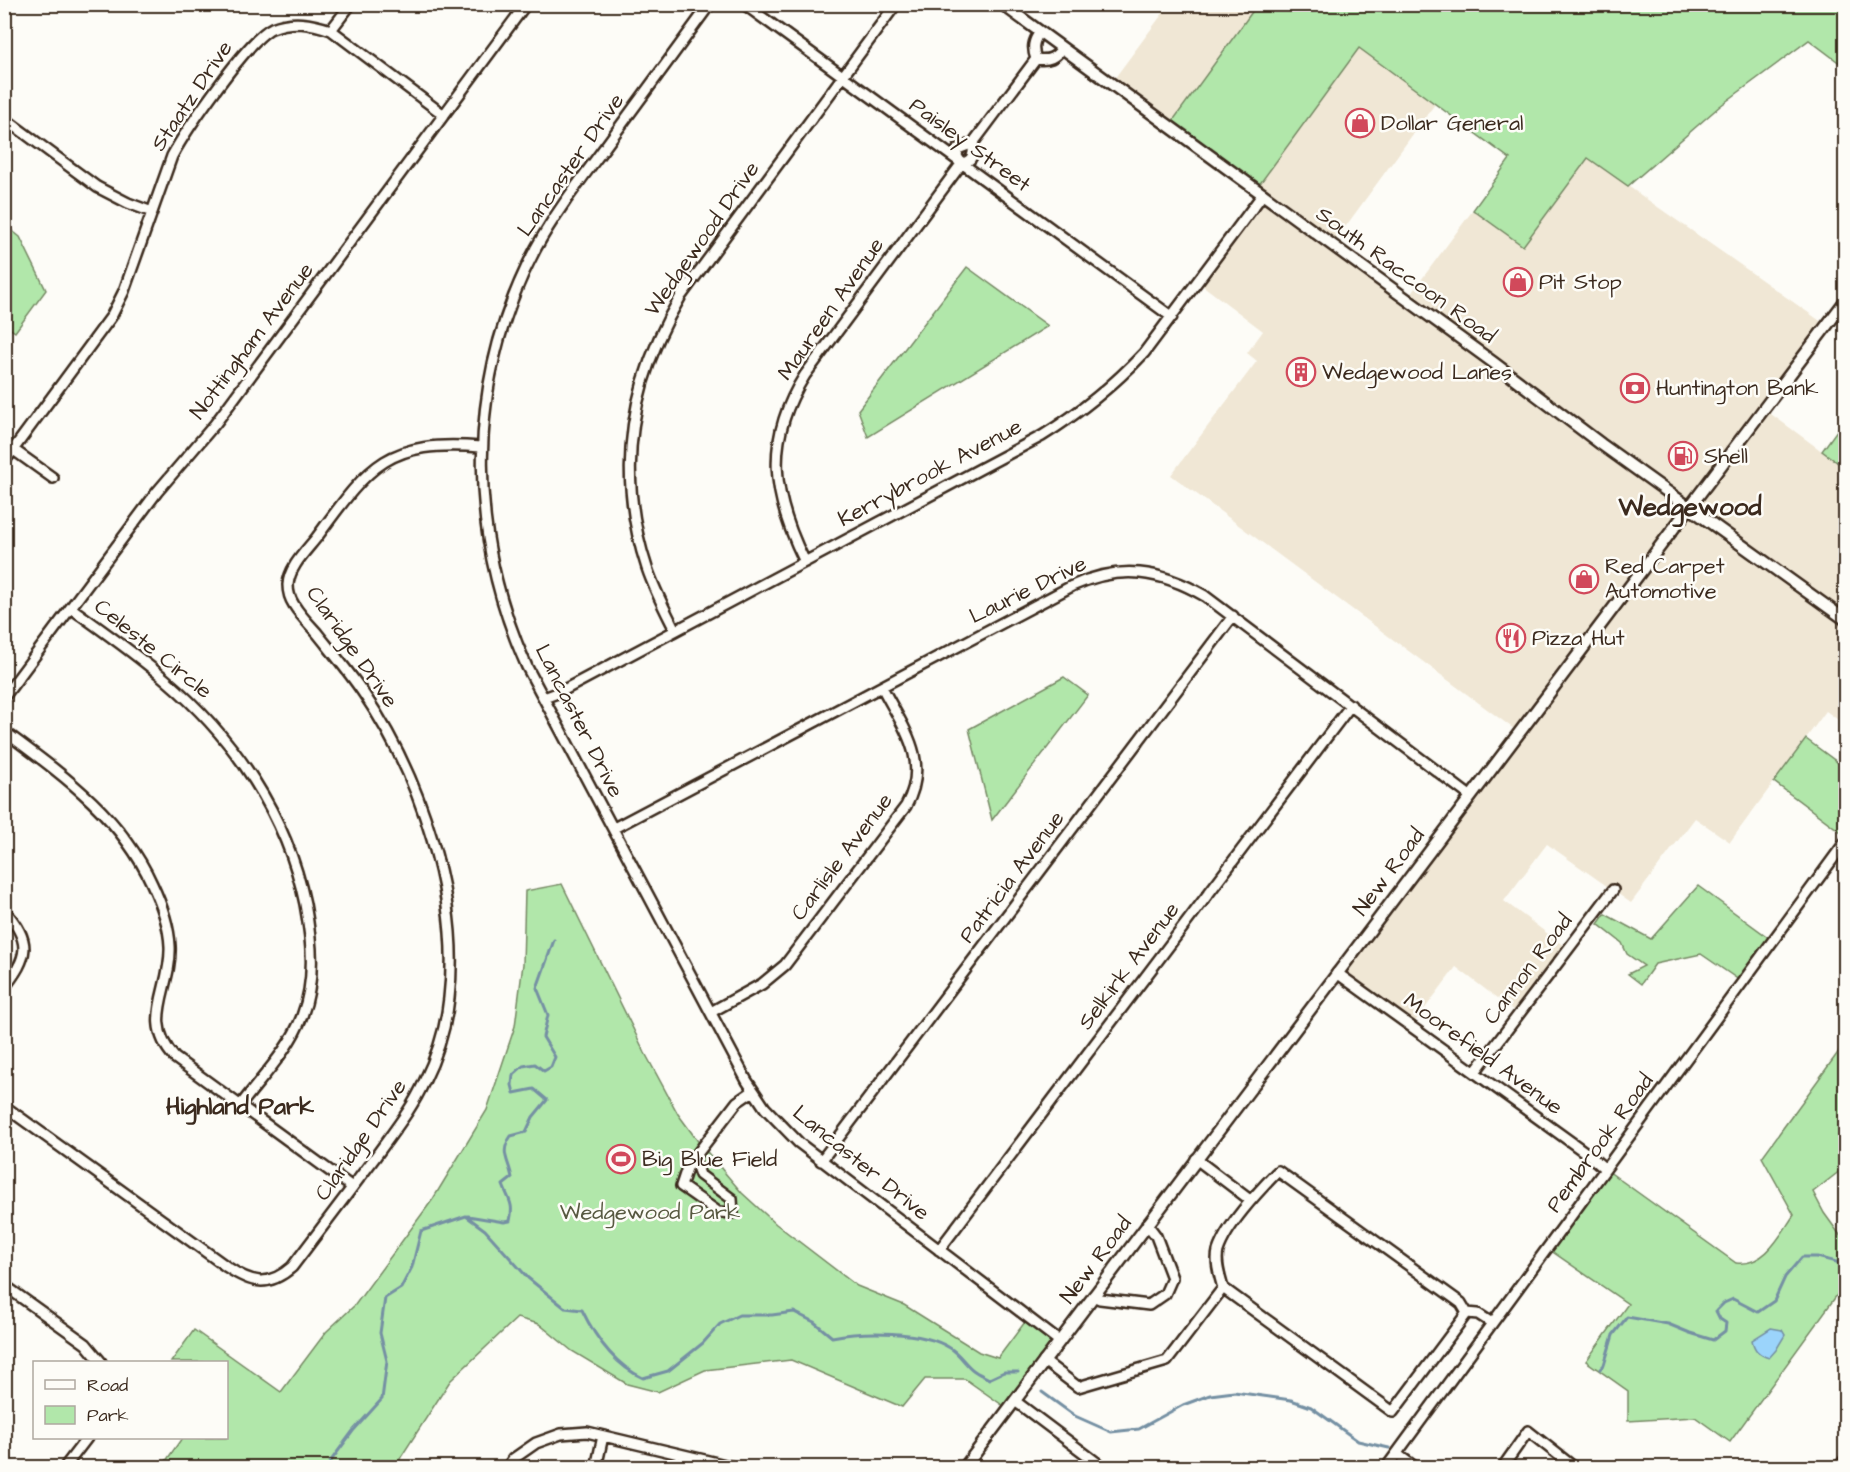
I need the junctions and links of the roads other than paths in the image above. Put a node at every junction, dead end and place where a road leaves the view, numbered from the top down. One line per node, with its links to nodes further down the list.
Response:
1 (351, 4): 7 (street)
2 (526, 4): 12 (street, Nottingham Avenue)
3 (710, 4): 21 (street, Lancaster Drive)
4 (744, 4): 11 (street, Paisley Street)
5 (897, 4): 11 (street, Wedgewood Drive)
6 (1002, 4): 8 (street, South Raccoon Road)
7 (331, 30): 12 (street, Staatz Drive); 17 (street, Staatz Drive)
8 (1040, 32): 9 (street, South Raccoon Road); 10 (street)
9 (1062, 48): 10 (street); 16 (street, South Raccoon Road)
10 (1036, 59): 14 (street)
11 (843, 77): 15 (street, Paisley Street); 30 (street, Wedgewood Drive)
12 (444, 115): 27 (street, Nottingham Avenue)
13 (4, 118): 17 (street)
14 (973, 143): 15 (street); 15 (street)
15 (962, 163): 19 (street, Paisley Street); 26 (street, Maureen Avenue)
16 (1263, 194): 19 (street, Kerrybrook Avenue); 25 (street, South Raccoon Road)
17 (152, 212): 22 (street, Staatz Drive)
18 (1845, 300): 25 (street, New Road)
19 (1172, 317): 26 (street, Kerrybrook Avenue)
20 (4, 443): 22 (street)
21 (481, 447): 33 (street, Lancaster Drive); 52 (street, Claridge Drive)
22 (13, 450): 23 (street, Staatz Drive); 24 (street)
23 (4, 462)
24 (53, 478)
25 (1689, 507): 29 (street, South Raccoon Road); 36 (street, New Road)
26 (805, 562): 30 (street, Kerrybrook Avenue)
27 (71, 608): 32 (street, Nottingham Avenue); 47 (street, Celeste Circle)
28 (1233, 616): 31 (street, Laurie Drive); 34 (street, Laurie Drive); 50 (street, Patricia Avenue)
29 (1845, 620)
30 (675, 630): 33 (street, Kerrybrook Avenue)
31 (882, 687): 37 (street, Laurie Drive); 43 (street, Carlisle Avenue)
32 (4, 697)
33 (544, 698): 37 (street, Lancaster Drive)
34 (1351, 705): 36 (street, Laurie Drive); 55 (street, Selkirk Avenue)
35 (4, 731): 47 (street)
36 (1470, 796): 41 (street, New Road)
37 (614, 828): 43 (street, Lancaster Drive)
38 (1845, 841): 51 (street, Pembrook Road)
39 (1613, 890): 44 (street, Cannon Road)
40 (4, 910): 42 (street)
41 (1337, 973): 44 (street, Moorefield Avenue); 49 (street, New Road)
42 (4, 988)
43 (711, 1012): 45 (street, Lancaster Drive)
44 (1475, 1072): 51 (street, Moorefield Avenue)
45 (753, 1091): 48 (street); 50 (street, Lancaster Drive)
46 (4, 1106): 52 (street, Claridge Drive)
47 (240, 1106): 52 (street)
48 (694, 1158): 48 (street)
49 (1196, 1159): 53 (street); 54 (street, New Road)
50 (821, 1161): 55 (street, Lancaster Drive)
51 (1605, 1169): 60 (street, Pembrook Road)
52 (352, 1187)
53 (1250, 1200): 57 (street); 59 (street)
54 (1148, 1224): 58 (street, New Road); 58 (street)
55 (939, 1250): 61 (street, Lancaster Drive)
56 (4, 1284): 62 (street)
57 (1223, 1288): 59 (street); 63 (street)
58 (1093, 1296): 61 (street, New Road)
59 (1467, 1313): 60 (street)
60 (1492, 1323): 67 (street, Pembrook Road)
61 (1059, 1341): 63 (street, New Road)
62 (100, 1361)
63 (1044, 1361): 64 (street, New Road)
64 (1015, 1401): 73 (street, New Road); 74 (street)
65 (603, 1436): 70 (street); 71 (street); 72 (street)
66 (85, 1439): 69 (street)
67 (1396, 1454): 75 (street, Pembrook Road); 76 (street)
68 (1845, 1459): 79 (street)
69 (64, 1467)
70 (507, 1467)
71 (596, 1467)
72 (738, 1467)
73 (964, 1467)
74 (1104, 1467)
75 (1386, 1467)
76 (1416, 1467)
77 (1502, 1467): 78 (street)
78 (1575, 1467)
79 (1839, 1467)

